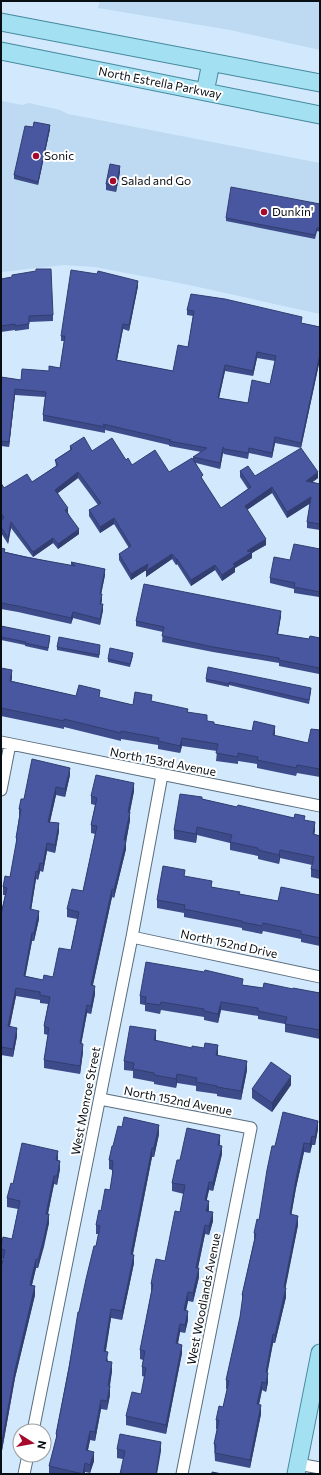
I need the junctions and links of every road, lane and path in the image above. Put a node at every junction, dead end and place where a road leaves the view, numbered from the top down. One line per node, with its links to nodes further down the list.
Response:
1 (1, 22): 3 (main road)
2 (1, 51): 5 (main road, North Estrella Parkway)
3 (211, 63): 4 (main road); 5 (main road)
4 (320, 83)
5 (205, 92): 6 (main road, North Estrella Parkway)
6 (320, 115)
7 (6, 743): 8 (street, North 153rd Avenue); 9 (street)
8 (162, 775): 10 (street, North 153rd Avenue); 11 (street, West Monroe Street)
9 (1, 790)
10 (320, 806)
11 (132, 936): 12 (street, North 152nd Drive); 13 (street, West Monroe Street)
12 (320, 977)
13 (100, 1099): 14 (street, North 152nd Avenue); 16 (street, West Monroe Street)
14 (251, 1128): 21 (street, West Woodlands Avenue)
15 (320, 1353): 19 (main road)
16 (35, 1423)
17 (26, 1463): 20 (street)
18 (320, 1468): 19 (street)
19 (297, 1469)
20 (24, 1474)
21 (182, 1474)

